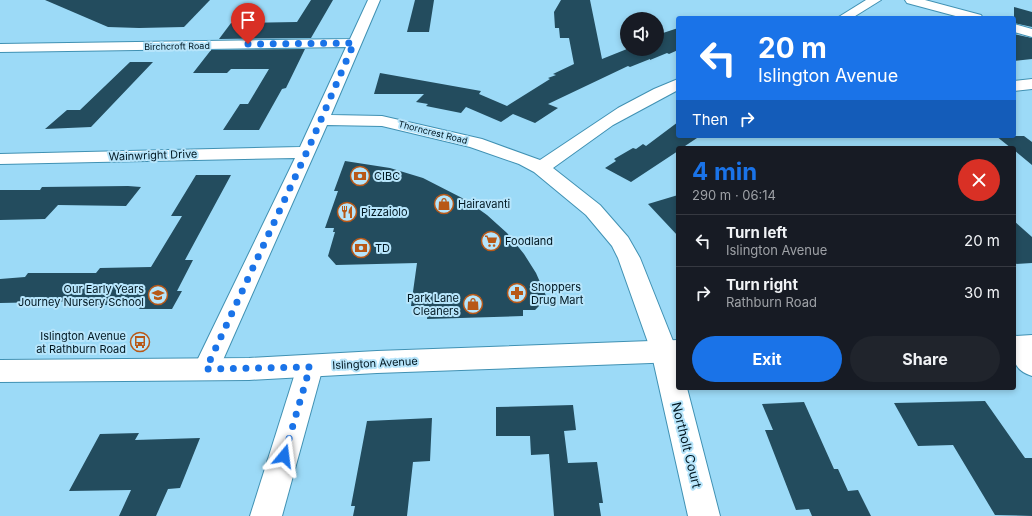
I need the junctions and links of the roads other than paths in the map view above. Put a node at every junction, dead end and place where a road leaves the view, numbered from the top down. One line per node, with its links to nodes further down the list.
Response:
1 (374, 0): 8 (street)
2 (875, 0): 4 (street)
3 (911, 0): 5 (street)
4 (847, 16)
5 (971, 16)
6 (1016, 29): 7 (street)
7 (1032, 33)
8 (354, 43): 9 (street, Birchcroft Road); 13 (street)
9 (0, 48)
10 (1032, 84): 12 (street)
11 (676, 85): 16 (street)
12 (1016, 86)
13 (320, 120): 14 (street); 16 (street, Thorncrest Road)
14 (306, 152): 15 (street, Wainwright Drive); 21 (street)
15 (0, 159)
16 (541, 168): 18 (street, Thorncrest Road)
17 (1021, 346): 19 (street)
18 (671, 351): 20 (street, Islington Avenue); 23 (street, Northolt Court)
19 (1032, 365)
20 (310, 367): 21 (street, Islington Avenue); 25 (street)
21 (206, 369): 22 (street, Islington Avenue)
22 (0, 371)
23 (676, 376)
24 (679, 390): 26 (street, Northolt Court)
25 (266, 516)
26 (704, 516)

